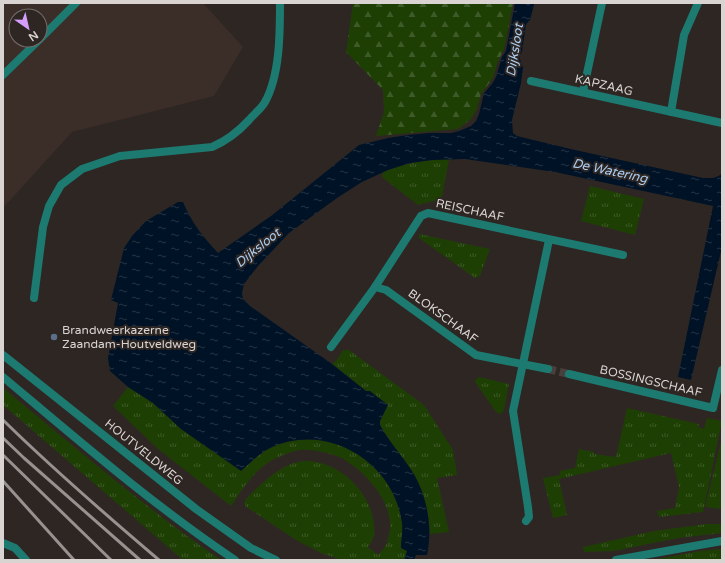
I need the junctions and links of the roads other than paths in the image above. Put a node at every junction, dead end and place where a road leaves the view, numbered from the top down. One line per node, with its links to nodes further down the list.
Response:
1 (76, 3): 5 (street)
2 (280, 3): 15 (street)
3 (602, 3): 9 (street)
4 (698, 3): 10 (street)
5 (48, 30)
6 (30, 48): 7 (street)
7 (3, 75)
8 (531, 82): 9 (street, KAPZAAG)
9 (583, 92): 10 (street, KAPZAAG)
10 (670, 112): 11 (street, KAPZAAG)
11 (721, 123)
12 (549, 240): 13 (street, REISCHAAF); 14 (street, REISCHAAF); 18 (street)
13 (623, 255)
14 (375, 286): 16 (street, REISCHAAF); 18 (street, BLOKSCHAAF)
15 (34, 298)
16 (331, 347)
17 (3, 355): 28 (street, HOUTVELDWEG)
18 (524, 364): 19 (street); 23 (street)
19 (548, 369)
20 (722, 370): 21 (street, BOSSINGSCHAAF)
21 (569, 374)
22 (3, 377): 27 (street)
23 (526, 521)
24 (722, 541): 29 (street)
25 (3, 543): 26 (street)
26 (26, 560)
27 (235, 560)
28 (276, 560)
29 (616, 560)

